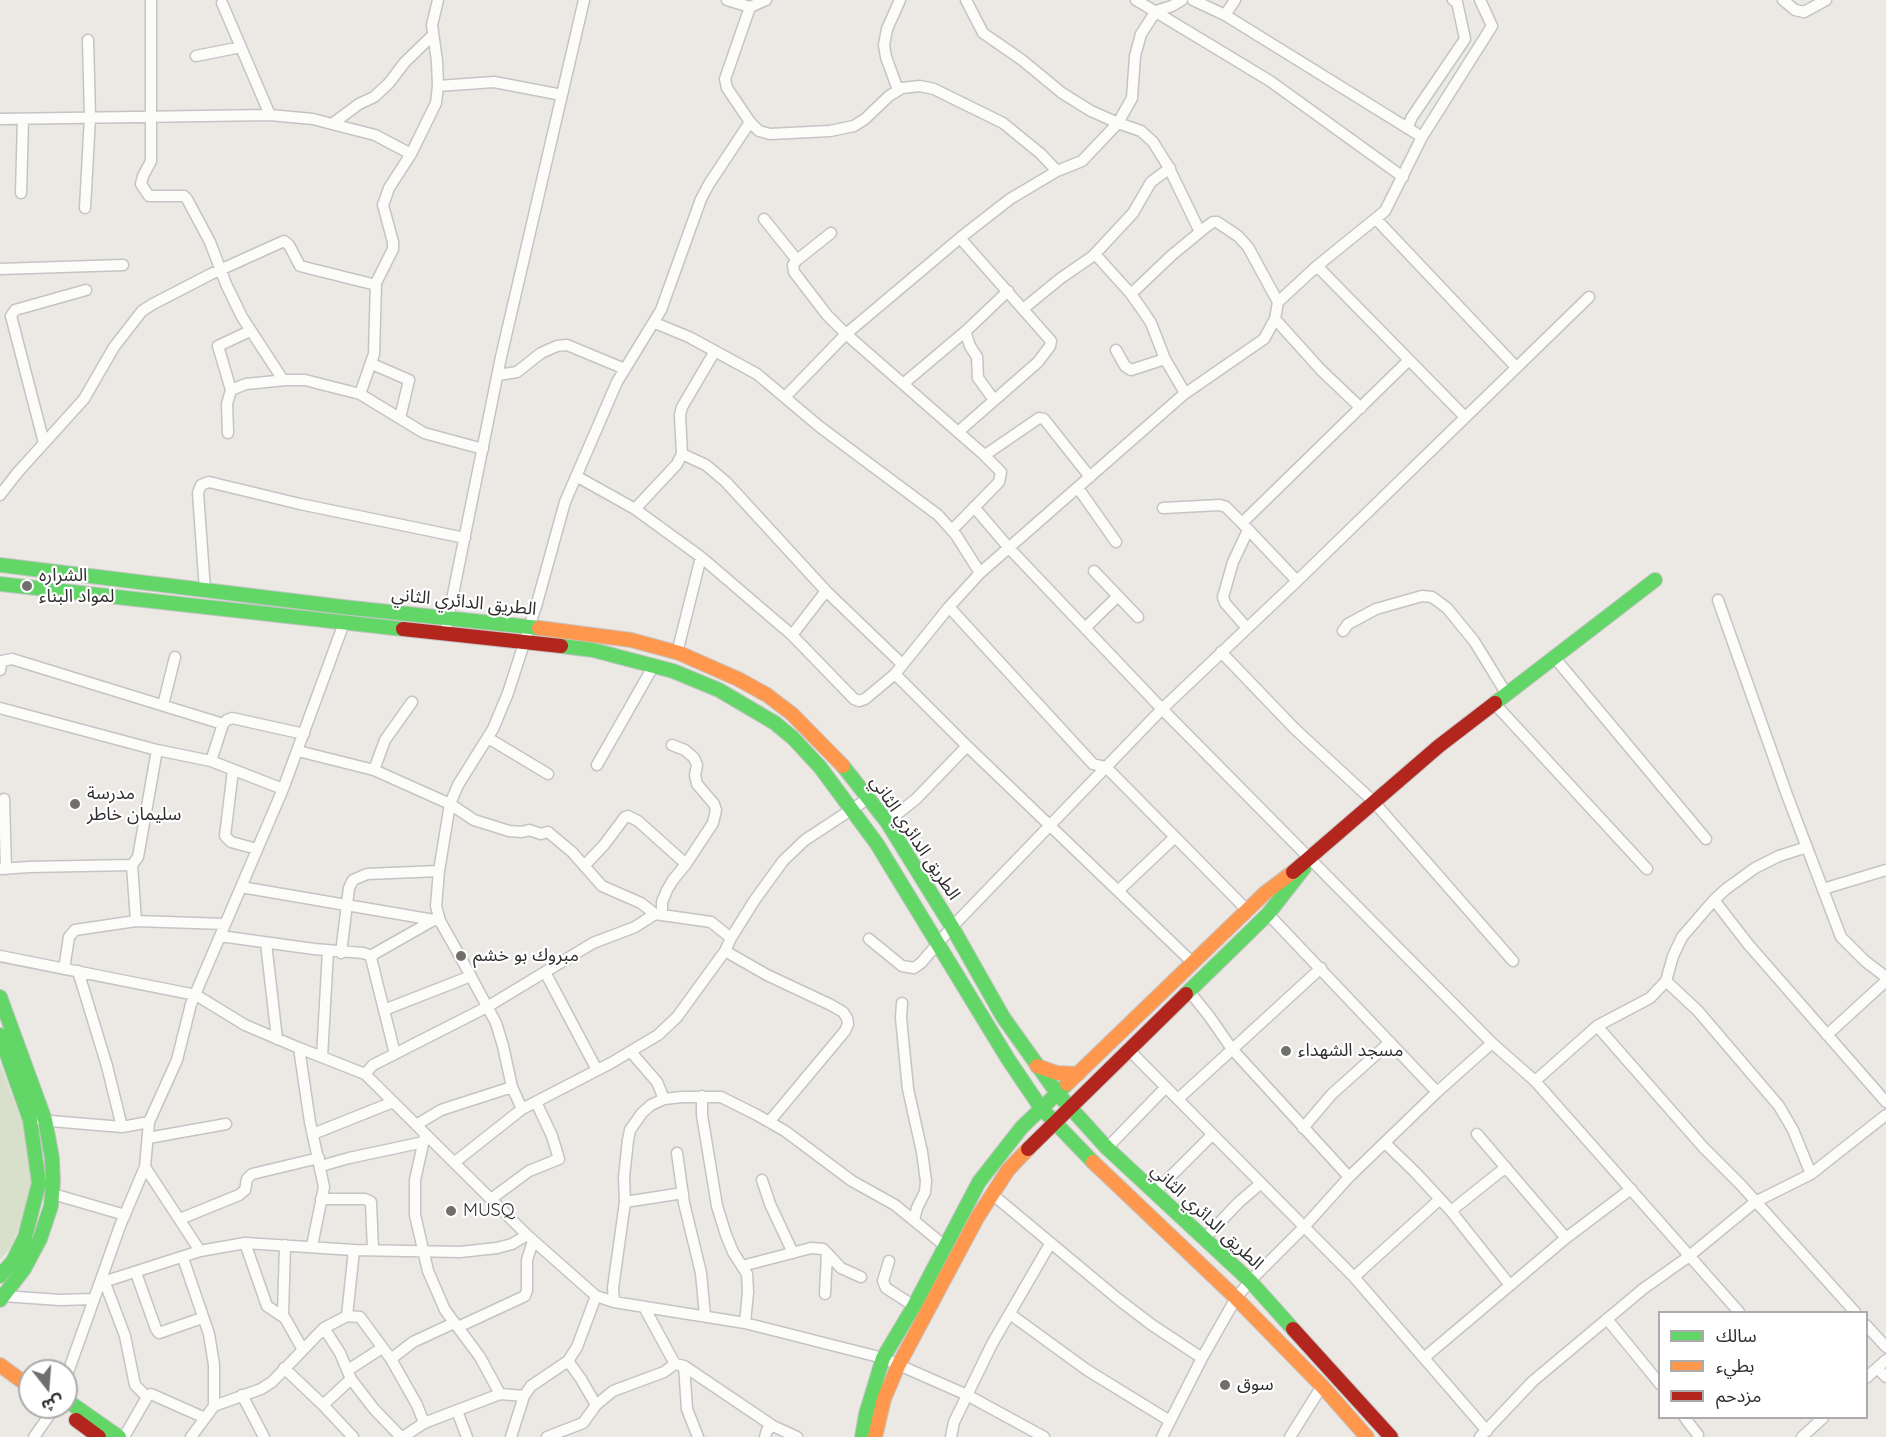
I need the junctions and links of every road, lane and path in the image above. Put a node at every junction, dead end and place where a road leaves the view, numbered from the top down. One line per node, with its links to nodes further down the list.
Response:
1 (152, 0): 28 (street)
2 (438, 0): 20 (street)
3 (584, 0): 26 (street)
4 (727, 0): 17 (street)
5 (766, 0): 17 (street)
6 (900, 0): 25 (street)
7 (966, 0): 33 (street)
8 (1136, 0): 18 (street)
9 (1182, 0): 18 (street)
10 (1193, 0): 19 (street)
11 (1235, 0): 19 (street)
12 (1453, 0): 35 (street)
13 (1480, 0): 36 (street)
14 (1783, 0): 15 (street)
15 (1826, 0)
16 (222, 3): 22 (street)
17 (750, 7): 32 (street)
18 (1156, 11): 33 (street); 40 (street)
19 (1225, 15): 35 (street)
20 (433, 35): 24 (street); 34 (street)
21 (87, 40): 29 (street)
22 (241, 47): 23 (street); 27 (street)
23 (196, 56)
24 (438, 86): 26 (street); 37 (street)
25 (898, 90): 32 (street); 39 (street)
26 (562, 95): 73 (street)
27 (270, 115): 28 (street); 34 (street)
28 (152, 116): 29 (street); 53 (street)
29 (90, 117): 31 (street); 42 (street)
30 (0, 119): 31 (street)
31 (23, 119): 41 (street)
32 (750, 122): 62 (street)
33 (1118, 123): 38 (street); 39 (street)
34 (332, 124): 37 (street)
35 (1407, 128): 36 (street)
36 (1422, 137): 40 (street)
37 (411, 154): 54 (street)
38 (1170, 168): 45 (street); 48 (street)
39 (1057, 171): 47 (street)
40 (1403, 177): 44 (street)
41 (21, 193)
42 (85, 208)
43 (764, 219): 49 (street)
44 (1376, 219): 51 (street); 71 (street)
45 (1200, 232): 57 (street); 59 (street)
46 (831, 233): 49 (street)
47 (960, 238): 56 (street); 65 (street)
48 (1095, 254): 57 (street); 60 (street)
49 (797, 260): 65 (street)
50 (123, 265): 52 (street)
51 (1317, 266): 59 (street); 69 (street)
52 (0, 269)
53 (220, 270): 54 (street); 64 (street); 86 (street)
54 (376, 285): 70 (street)
55 (86, 290): 86 (street)
56 (1008, 291): 60 (street); 63 (street)
57 (1131, 294): 68 (street)
58 (1589, 297): 71 (street)
59 (1278, 302): 61 (street)
60 (1023, 309): 80 (street)
61 (1275, 320): 77 (street); 81 (street)
62 (655, 324): 66 (street); 72 (street)
63 (967, 330): 75 (street); 80 (street)
64 (250, 331): 74 (street); 76 (street)
65 (846, 334): 75 (street); 79 (street)
66 (715, 351): 79 (street); 88 (street)
67 (1116, 351): 68 (street)
68 (1165, 359): 77 (street)
69 (1409, 360): 81 (street); 82 (street)
70 (372, 364): 78 (street); 83 (street)
71 (1516, 367): 82 (street)
72 (626, 369): 73 (street); 90 (street)
73 (498, 375): 87 (street)
74 (283, 381): 76 (street); 78 (street)
75 (903, 384): 84 (street)
76 (231, 390): 85 (street)
77 (1185, 393): 91 (street)
78 (360, 394): 83 (street)
79 (785, 397): 98 (street)
80 (994, 400): 84 (street)
81 (1361, 408): 97 (street)
82 (1465, 417): 107 (street)
83 (400, 418): 87 (street)
84 (958, 432): 89 (street)
85 (228, 434)
86 (44, 443): 93 (street)
87 (483, 449): 99 (street)
88 (682, 454): 96 (street); 110 (street)
89 (985, 455): 91 (street); 94 (street)
90 (576, 476): 96 (street); 117 (street)
91 (1090, 477): 92 (street)
92 (1078, 488): 100 (street); 101 (street)
93 (0, 495)
94 (974, 507): 98 (street); 101 (street)
95 (1163, 508): 97 (street)
96 (635, 509): 102 (street)
97 (1245, 526): 107 (street); 119 (street)
98 (952, 530): 105 (street)
99 (465, 538): 109 (street); 114 (street)
100 (1116, 542)
101 (1009, 548): 105 (street); 118 (street)
102 (701, 557): 122 (street); 125 (street)
103 (0, 566): 109 (main road, الطريق الدائري الثاني)
104 (1094, 570): 111 (street)
105 (980, 573): 113 (street)
106 (1655, 580): 127 (main road)
107 (1297, 581): 119 (street)
108 (0, 584): 116 (main road, الطريق الدائري الثاني)
109 (205, 590): 114 (main road, الطريق الدائري الثاني)
110 (826, 591): 122 (street); 128 (street)
111 (1118, 596): 115 (street); 118 (street)
112 (1718, 600): 161 (street)
113 (949, 607): 128 (street); 147 (street)
114 (448, 617): 117 (main road, الطريق الدائري الثاني); 121 (street)
115 (1138, 618)
116 (344, 622): 121 (main road, الطريق الدائري الثاني); 139 (street)
117 (528, 627): 123 (street); 125 (main road, الطريق الدائري الثاني)
118 (1085, 628): 137 (street)
119 (1247, 628): 124 (street)
120 (1343, 631): 132 (street)
121 (446, 634): 123 (main road, الطريق الدائري الثاني)
122 (792, 635): 131 (street)
123 (524, 643): 129 (main road, الطريق الدائري الثاني); 140 (street)
124 (1221, 652): 137 (street); 154 (street)
125 (677, 653): 152 (main road, الطريق الدائري الثاني)
126 (175, 657): 135 (street)
127 (1554, 657): 132 (main road); 160 (street)
128 (902, 664): 131 (street)
129 (654, 665): 146 (street); 156 (main road, الطريق الدائري الثاني)
130 (0, 670): 135 (street)
131 (895, 674): 142 (street)
132 (1506, 693): 134 (main road)
133 (412, 702): 149 (street)
134 (1494, 703): 154 (main road); 168 (street)
135 (163, 705): 138 (street)
136 (0, 708): 143 (street)
137 (1162, 709): 147 (street); 163 (street)
138 (224, 724): 139 (street); 145 (street)
139 (304, 734): 144 (street)
140 (488, 738): 150 (street); 155 (street)
141 (672, 745): 164 (street)
142 (967, 746): 157 (street); 158 (street)
143 (157, 750): 145 (street); 165 (street)
144 (298, 751): 149 (street); 151 (street)
145 (211, 761): 148 (street)
146 (597, 765)
147 (1106, 767): 158 (street); 159 (street)
148 (233, 770): 151 (street); 162 (street)
149 (374, 770): 155 (street)
150 (548, 774)
151 (284, 789): 162 (street)
152 (869, 798): 156 (street); 157 (main road, الطريق الدائري الثاني)
153 (3, 799): 167 (street)
154 (1373, 801): 163 (main road); 193 (street)
155 (450, 804): 166 (street); 170 (street)
156 (852, 808): 184 (street); 187 (main road, الطريق الدائري الثاني)
157 (887, 822): 182 (main road, الطريق الدائري الثاني)
158 (1049, 825): 173 (street); 182 (street)
159 (1175, 837): 173 (street); 176 (street)
160 (1706, 839)
161 (1807, 847): 172 (street); 174 (street)
162 (258, 849): 171 (street)
163 (1310, 858): 176 (main road); 178 (main road); 213 (street)
164 (686, 864): 166 (street); 177 (street)
165 (132, 865): 167 (street); 179 (street)
166 (585, 866): 177 (street)
167 (3, 869)
168 (1647, 869)
169 (1886, 870): 172 (street)
170 (439, 871): 175 (street); 180 (street)
171 (241, 887): 175 (street); 181 (street)
172 (1823, 889): 200 (street)
173 (1118, 891): 194 (street)
174 (1714, 900): 201 (street); 210 (street)
175 (346, 905): 180 (street); 190 (street)
176 (1247, 910): 194 (main road)
177 (658, 914): 184 (street); 198 (street)
178 (1268, 914): 195 (street); 202 (main road)
179 (136, 921): 181 (street); 196 (street)
180 (436, 921): 192 (street); 199 (street)
181 (225, 924): 183 (street)
182 (952, 927): 187 (street); 220 (main road, الطريق الدائري الثاني)
183 (220, 936): 186 (street); 203 (street)
184 (731, 938): 189 (street)
185 (869, 939): 187 (street)
186 (266, 943): 188 (street); 211 (street)
187 (938, 945): 236 (main road, الطريق الدائري الثاني)
188 (328, 951): 190 (street); 219 (street)
189 (725, 951): 217 (street); 242 (street)
190 (341, 952): 192 (street)
191 (0, 956): 196 (street)
192 (372, 956): 207 (street)
193 (1513, 961)
194 (1193, 963): 223 (main road)
195 (1321, 968): 212 (street); 215 (street)
196 (64, 969): 197 (street)
197 (78, 972): 203 (street); 246 (street)
198 (545, 972): 206 (street); 221 (street)
199 (471, 976): 206 (street); 207 (street)
200 (1886, 979): 210 (street)
201 (1666, 981): 208 (street); 260 (street)
202 (1189, 991): 215 (street); 216 (main road)
203 (196, 994): 211 (street); 241 (street)
204 (0, 997): 239 (main road)
205 (902, 1003): 277 (street)
206 (487, 1007): 218 (street); 225 (street)
207 (384, 1010): 218 (street)
208 (1597, 1026): 224 (street); 273 (street)
209 (0, 1035): 240 (main road)
210 (1827, 1035): 234 (street)
211 (277, 1039): 214 (street)
212 (1390, 1042): 227 (street); 247 (street)
213 (1492, 1043): 224 (street); 227 (street)
214 (298, 1048): 219 (street); 248 (street)
215 (1232, 1049): 231 (street); 247 (street)
216 (1129, 1050): 226 (street); 235 (main road)
217 (631, 1052): 221 (street); 230 (street)
218 (395, 1054): 222 (street)
219 (322, 1057): 222 (street)
220 (1037, 1066): 223 (main road); 228 (main road, الطريق الدائري الثاني)
221 (597, 1070): 233 (street)
222 (365, 1074): 232 (street)
223 (1078, 1074): 228 (main road)
224 (1534, 1081): 264 (street)
225 (512, 1087): 237 (street); 245 (street)
226 (1166, 1088): 231 (street); 254 (street)
227 (1437, 1092): 253 (street)
228 (1057, 1094): 235 (main road, الطريق الدائري الثاني); 236 (main road)
229 (702, 1096): 230 (street); 242 (street); 296 (street)
230 (664, 1099): 272 (street)
231 (1178, 1099): 250 (street)
232 (393, 1102): 245 (street); 248 (street)
233 (536, 1102): 237 (street); 270 (street)
234 (1886, 1102)
235 (1070, 1107): 243 (main road); 254 (main road, الطريق الدائري الثاني)
236 (1041, 1108): 243 (main road, الطريق الدائري الثاني); 286 (main road)
237 (522, 1109): 257 (street)
238 (1886, 1115): 260 (street)
239 (45, 1119): 240 (street); 246 (street); 267 (main road)
240 (30, 1120): 298 (main road)
241 (149, 1122): 246 (street); 251 (street)
242 (769, 1122): 277 (street)
243 (1054, 1122): 268 (main road); 307 (main road, الطريق الدائري الثاني)
244 (226, 1124): 251 (street)
245 (416, 1125): 252 (street)
246 (122, 1127)
247 (1303, 1128): 261 (street)
248 (313, 1134): 256 (street)
249 (1477, 1134): 259 (street)
250 (1212, 1135): 263 (street); 266 (street)
251 (148, 1138): 258 (street)
252 (424, 1139): 256 (street); 257 (street); 290 (street)
253 (1385, 1143): 261 (street); 271 (street)
254 (1107, 1148): 266 (main road, الطريق الدائري الثاني)
255 (677, 1153): 265 (street)
256 (320, 1162): 269 (street); 276 (street)
257 (454, 1162): 270 (street)
258 (145, 1167): 275 (street); 276 (street)
259 (1506, 1167): 274 (street); 281 (street)
260 (1811, 1174): 273 (street)
261 (1349, 1177): 278 (street)
262 (762, 1180): 291 (street)
263 (1260, 1184): 278 (street); 280 (street)
264 (1631, 1189): 281 (street); 293 (street)
265 (683, 1192): 272 (street); 317 (street)
266 (1154, 1193): 280 (main road, الطريق الدائري الثاني)
267 (53, 1194): 275 (street); 306 (main road)
268 (992, 1194): 283 (street); 338 (main road)
269 (321, 1199): 285 (street); 288 (street)
270 (491, 1199): 279 (street)
271 (1439, 1200): 274 (street); 300 (street)
272 (625, 1202): 309 (street)
273 (1755, 1202): 293 (street); 313 (street)
274 (1451, 1211): 303 (street)
275 (125, 1215): 302 (street)
276 (180, 1219): 289 (street)
277 (914, 1220): 286 (street)
278 (1304, 1227): 300 (street); 301 (street)
279 (530, 1238): 290 (street); 305 (street); 321 (street)
280 (1205, 1238): 301 (main road, الطريق الدائري الثاني)
281 (1566, 1238): 303 (street)
282 (245, 1243): 284 (street); 289 (street); 315 (street)
283 (1050, 1244): 314 (street); 330 (street)
284 (285, 1245): 285 (street); 315 (street)
285 (312, 1246): 287 (street)
286 (945, 1246): 310 (main road)
287 (354, 1250): 288 (street); 316 (street)
288 (373, 1250): 290 (street)
289 (200, 1251): 294 (street)
290 (422, 1251): 321 (street)
291 (793, 1253): 292 (street); 296 (street)
292 (827, 1253): 299 (street); 304 (street)
293 (1688, 1257): 312 (street); 319 (street)
294 (183, 1258): 297 (street); 318 (street)
295 (889, 1261): 310 (street)
296 (742, 1266): 320 (street)
297 (136, 1273): 302 (street); 318 (street)
298 (0, 1276)
299 (861, 1277)
300 (1354, 1277): 328 (street)
301 (1250, 1281): 307 (street); 389 (main road, الطريق الدائري الثاني)
302 (103, 1283): 308 (street); 351 (street)
303 (1509, 1284): 328 (street)
304 (825, 1294)
305 (596, 1296): 309 (street); 334 (street)
306 (2, 1298): 308 (street)
307 (1236, 1298): 330 (street); 346 (main road, الطريق الدائري الثاني)
308 (94, 1299): 331 (street)
309 (614, 1302): 311 (street)
310 (914, 1306): 329 (main road)
311 (644, 1307): 317 (street); 337 (street)
312 (1738, 1311)
313 (1854, 1311)
314 (1010, 1314): 349 (street); 362 (street)
315 (283, 1315): 326 (street)
316 (347, 1316): 323 (street); 325 (street)
317 (705, 1316): 320 (street)
318 (202, 1318): 354 (street)
319 (1607, 1319): 345 (street); 365 (street)
320 (745, 1323): 329 (street)
321 (456, 1325): 332 (street); 347 (street)
322 (1868, 1327): 324 (street)
323 (324, 1328): 326 (street); 341 (street)
324 (1886, 1347)
325 (382, 1348): 332 (street); 341 (street)
326 (303, 1350): 339 (street)
327 (0, 1352): 336 (main road)
328 (1425, 1357): 365 (street)
329 (883, 1358): 338 (street); 382 (main road)
330 (1202, 1358): 362 (street)
331 (73, 1359)
332 (391, 1359): 363 (street)
333 (1886, 1360): 340 (street)
334 (568, 1361): 350 (street); 353 (street)
335 (0, 1365): 344 (main road)
336 (18, 1365)
337 (680, 1365): 353 (street); 364 (street); 379 (street)
338 (898, 1366): 349 (street); 383 (main road)
339 (284, 1368): 348 (street); 352 (street)
340 (1877, 1368): 342 (street); 343 (street)
341 (350, 1375): 352 (street); 375 (street)
342 (1868, 1376)
343 (1886, 1377)
344 (18, 1378)
345 (1658, 1383)
346 (1322, 1386): 387 (street); 388 (main road, الطريق الدائري الثاني)
347 (500, 1394): 350 (street); 356 (street)
348 (242, 1395): 354 (street); 373 (street)
349 (967, 1395): 384 (street); 385 (street)
350 (524, 1396): 377 (street)
351 (147, 1397): 357 (street); 371 (street)
352 (323, 1405): 374 (street)
353 (596, 1405): 366 (street)
354 (214, 1406): 357 (street)
355 (78, 1408): 370 (main road)
356 (457, 1411): 363 (street); 376 (street)
357 (205, 1418): 372 (street)
358 (48, 1419): 368 (street)
359 (73, 1419): 369 (main road)
360 (1686, 1419): 367 (street)
361 (1823, 1419): 390 (street)
362 (1170, 1421): 386 (street)
363 (424, 1424): 375 (street)
364 (772, 1426): 380 (street); 381 (street)
365 (1484, 1434)
366 (559, 1435): 378 (street)
367 (1698, 1435)
368 (36, 1436)
369 (99, 1437)
370 (119, 1437)
371 (124, 1437)
372 (191, 1437)
373 (264, 1437)
374 (353, 1437)
375 (402, 1437)
376 (467, 1437)
377 (511, 1437)
378 (547, 1437)
379 (698, 1437)
380 (765, 1437)
381 (797, 1437)
382 (862, 1437)
383 (875, 1437)
384 (951, 1437)
385 (1044, 1437)
386 (1162, 1437)
387 (1290, 1437)
388 (1367, 1437)
389 (1391, 1437)
390 (1802, 1437)

